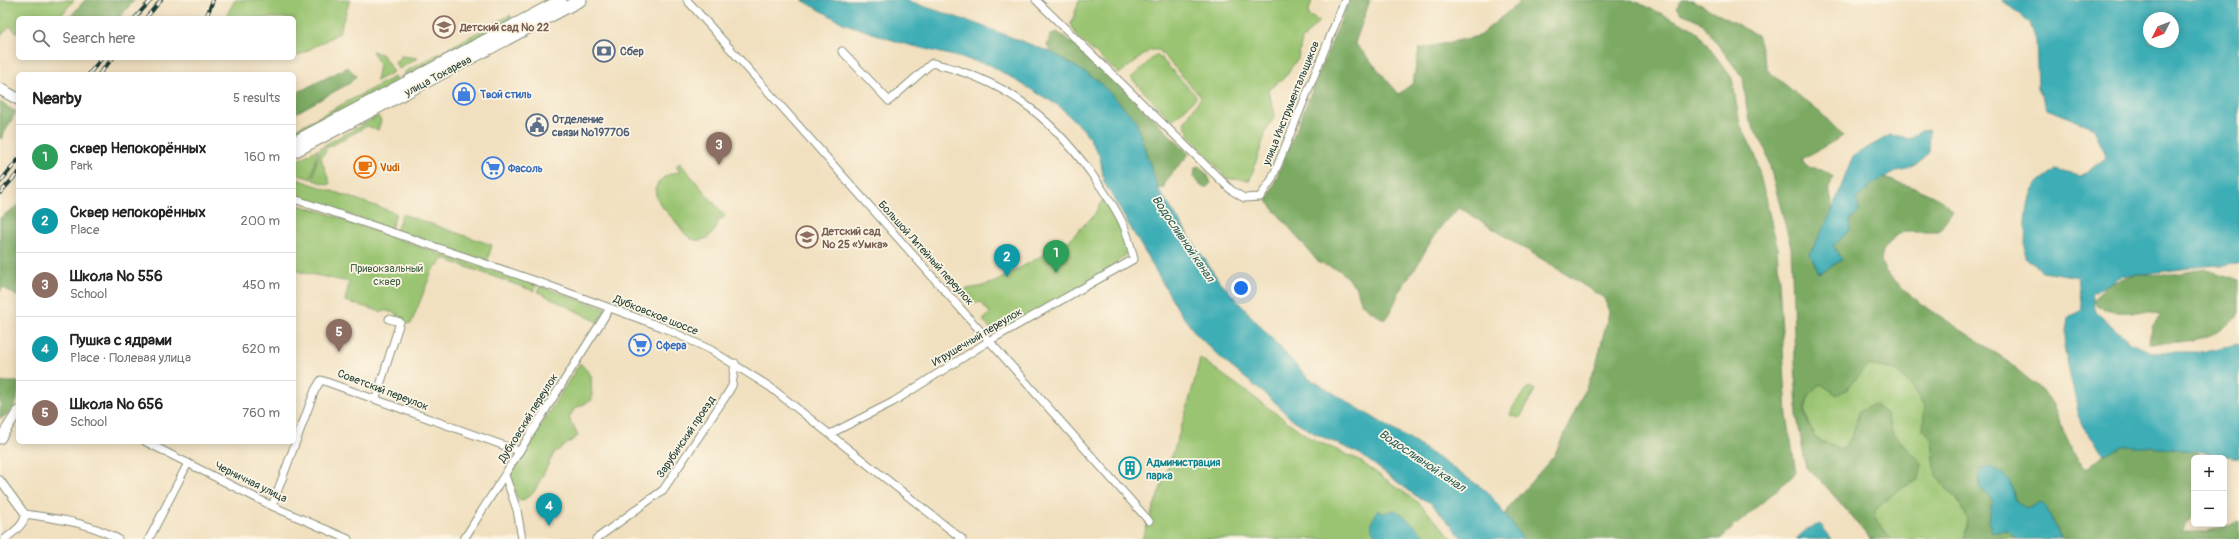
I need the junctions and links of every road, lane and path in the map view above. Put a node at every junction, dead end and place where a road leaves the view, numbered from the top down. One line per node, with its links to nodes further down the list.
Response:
1 (561, 0): 9 (main road, улица Токарева)
2 (581, 0): 10 (main road, улица Токарева)
3 (687, 0): 14 (street, Большой Литейный переулок)
4 (1036, 0): 5 (street, улица Инструментальщиков)
5 (1345, 0)
6 (842, 51): 14 (street, Игрушечный переулок)
7 (0, 89): 8 (main road)
8 (16, 98)
9 (296, 141)
10 (296, 151)
11 (296, 201): 12 (street, Дубковское шоссе)
12 (610, 308): 15 (street, Дубковское шоссе); 23 (street, Дубковский переулок)
13 (389, 319): 16 (street)
14 (989, 340): 18 (street, Игрушечный переулок); 29 (street, Большой Литейный переулок)
15 (735, 363): 18 (street, Дубковское шоссе); 36 (street, Зарубинский проезд)
16 (376, 398): 20 (street, Советский переулок); 23 (street, Советский переулок)
17 (16, 414): 19 (street)
18 (830, 434): 37 (street, Дубковское шоссе)
19 (0, 439)
20 (296, 441)
21 (150, 444): 24 (street, Черничная улица)
22 (295, 444): 27 (street, Советский переулок)
23 (519, 451): 25 (street, Дубковский переулок)
24 (188, 463): 27 (street, Черничная улица); 32 (street)
25 (505, 475): 34 (street, Дубковский переулок); 35 (street)
26 (0, 480): 28 (street)
27 (272, 506): 33 (street, Черничная улица)
28 (25, 514): 30 (street); 31 (street)
29 (1149, 521)
30 (5, 539)
31 (118, 539)
32 (149, 539)
33 (348, 539)
34 (464, 539)
35 (522, 539)
36 (596, 539)
37 (962, 539)

